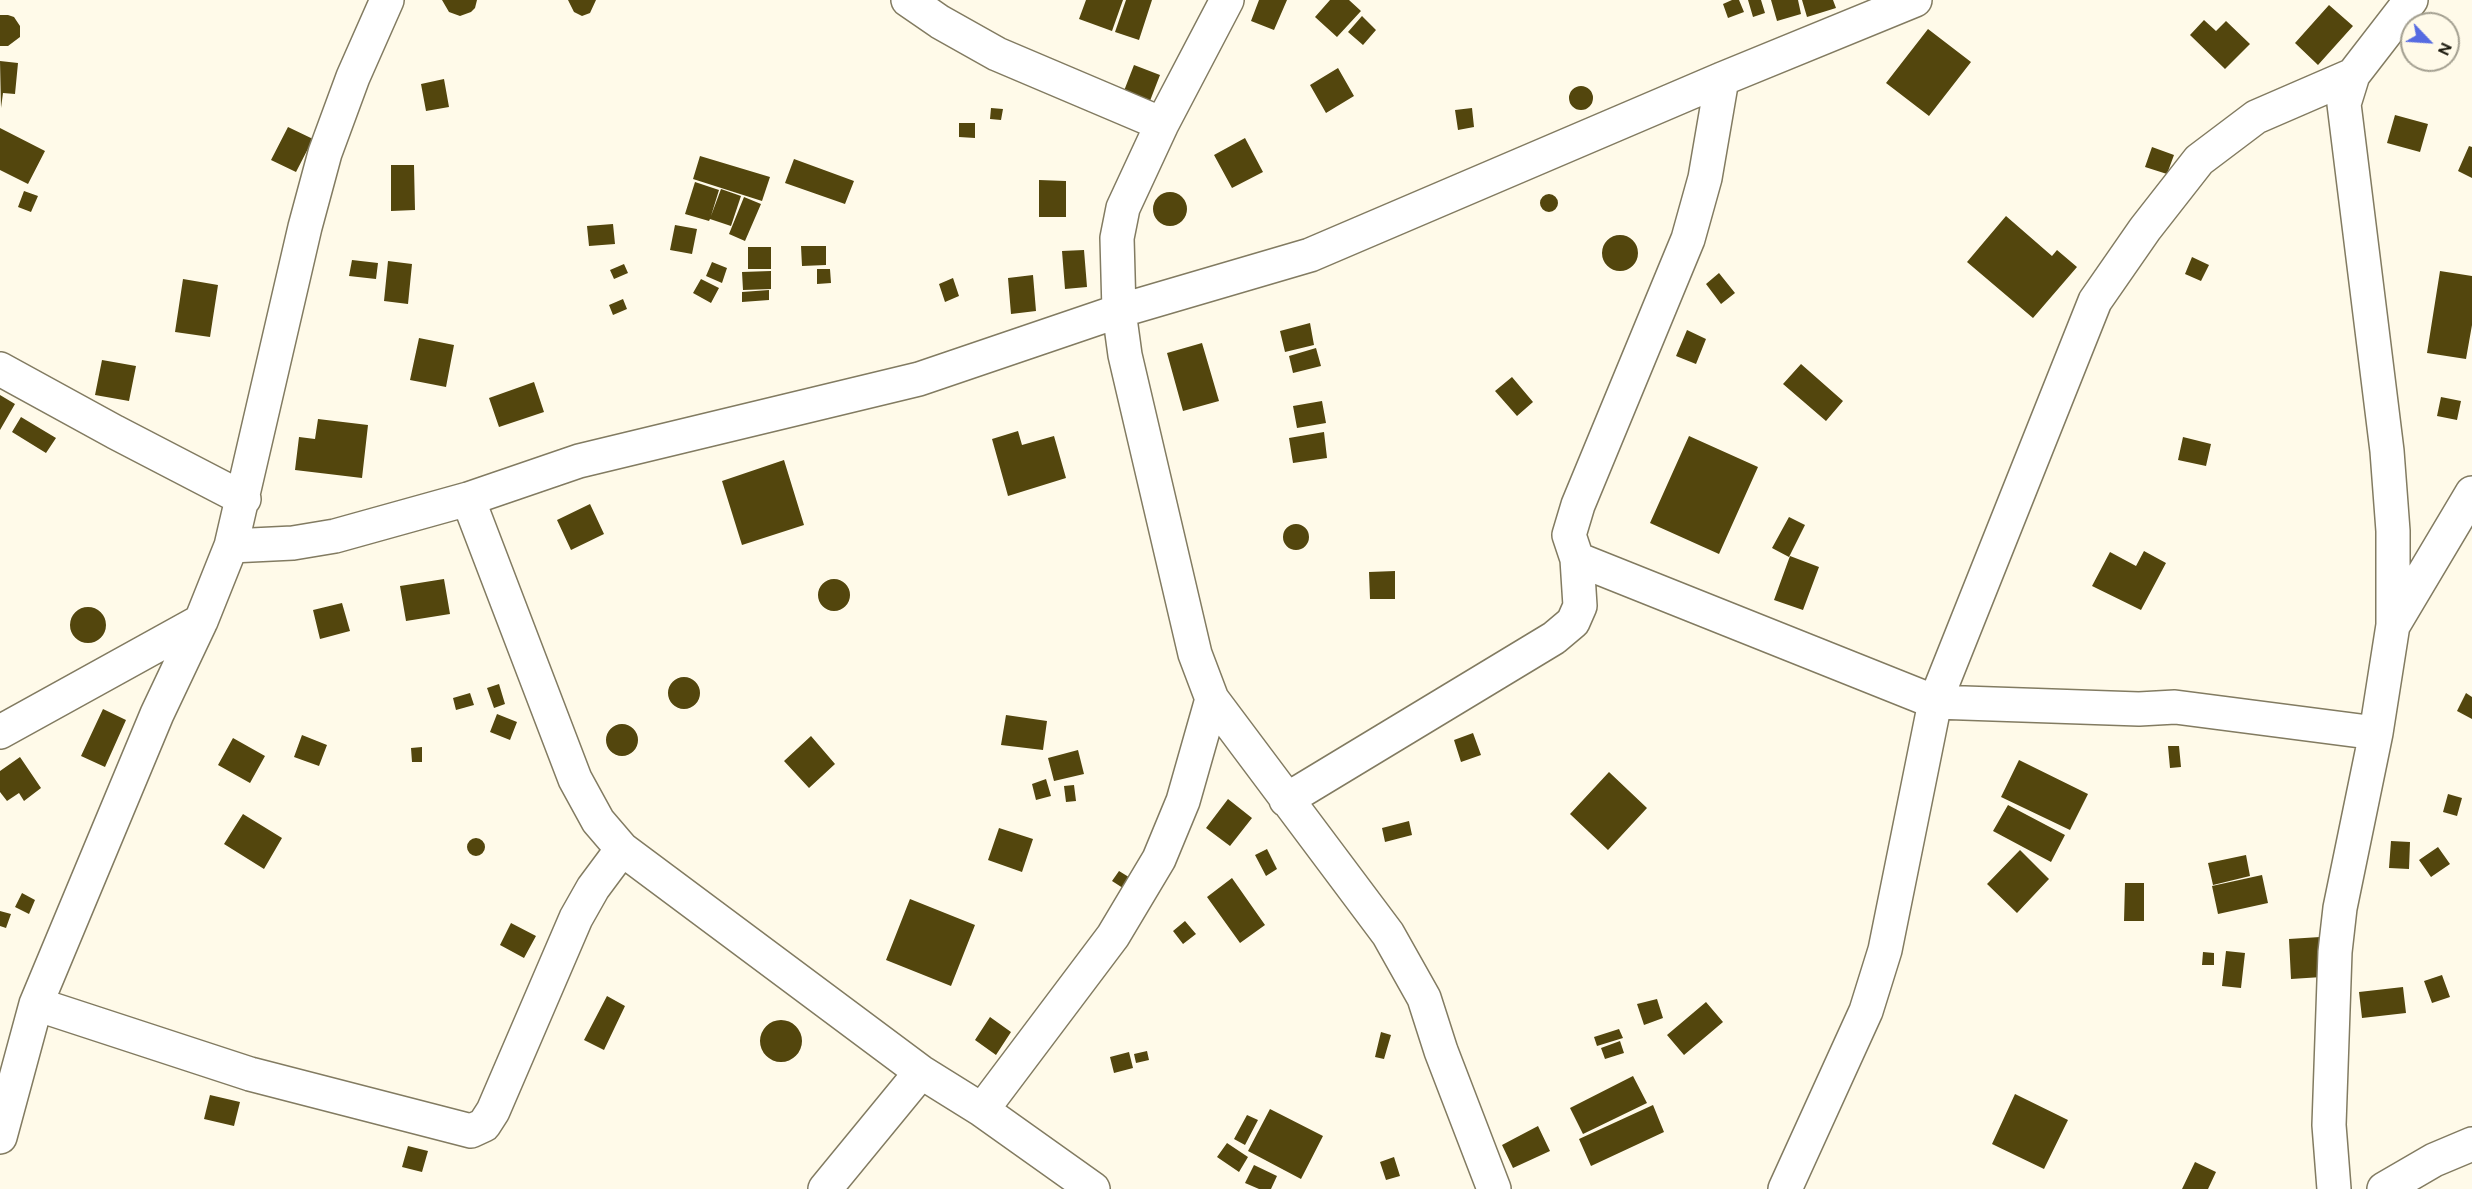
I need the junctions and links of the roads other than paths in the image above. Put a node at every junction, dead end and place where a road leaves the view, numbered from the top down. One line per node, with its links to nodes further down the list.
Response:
1 (387, 0): 12 (street)
2 (908, 0): 8 (street)
3 (1227, 0): 8 (street)
4 (1915, 0): 7 (street)
5 (2411, 0): 6 (street)
6 (2353, 75): 17 (street); 19 (street)
7 (1722, 79): 9 (street); 15 (street)
8 (1162, 124): 9 (street)
9 (1119, 311): 13 (street); 18 (street)
10 (0, 369): 12 (street)
11 (2472, 493): 17 (street)
12 (244, 499): 14 (street)
13 (468, 499): 14 (street); 23 (street)
14 (231, 546): 16 (street)
15 (1577, 559): 19 (street); 22 (street)
16 (201, 621): 20 (street); 24 (street)
17 (2393, 625): 21 (street)
18 (1212, 699): 22 (street); 26 (street)
19 (1935, 702): 21 (street); 32 (street)
20 (0, 732)
21 (2376, 734): 33 (street)
22 (1286, 800): 29 (street)
23 (622, 849): 24 (street); 25 (street)
24 (36, 1004): 27 (street)
25 (921, 1072): 26 (street); 30 (street)
26 (982, 1110): 31 (street)
27 (0, 1137)
28 (2472, 1144): 34 (street)
29 (1490, 1188)
30 (825, 1189)
31 (1093, 1189)
32 (1785, 1189)
33 (2334, 1189)
34 (2384, 1189)

